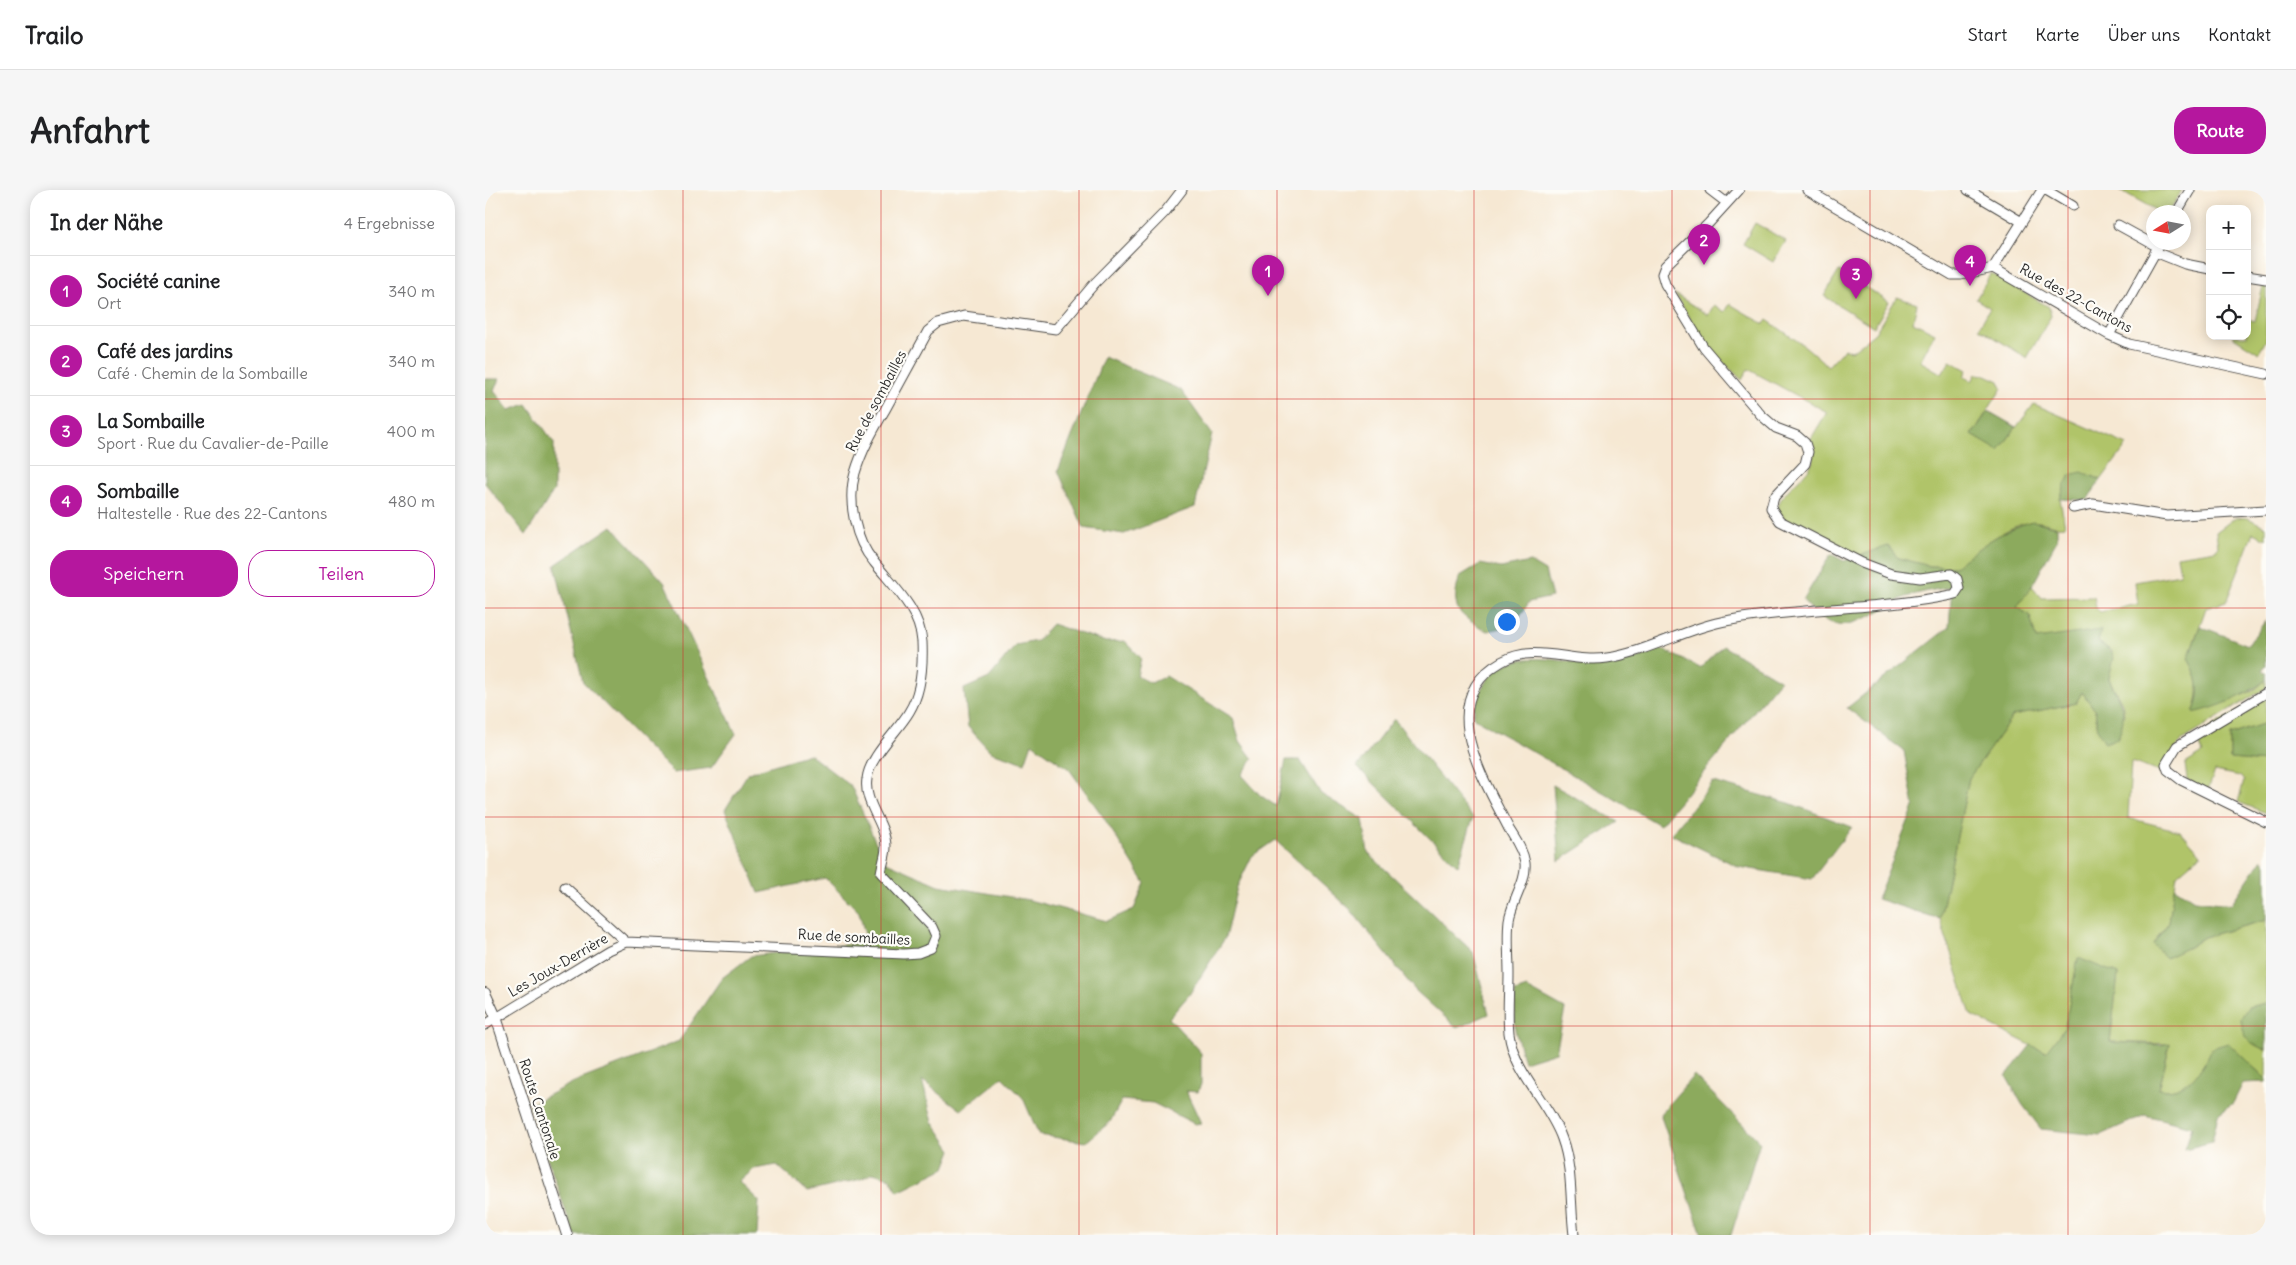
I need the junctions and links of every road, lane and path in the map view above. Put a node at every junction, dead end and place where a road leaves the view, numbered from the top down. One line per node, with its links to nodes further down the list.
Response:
1 (1182, 190): 28 (street, Rue de sombailles)
2 (1710, 190): 9 (street)
3 (1739, 190): 9 (street)
4 (1807, 190): 17 (street)
5 (1968, 190): 12 (street)
6 (2042, 190): 12 (street)
7 (2047, 190): 11 (street)
8 (2190, 190): 10 (street)
9 (1727, 203): 33 (street)
10 (2181, 205)
11 (2073, 206)
12 (2022, 222): 17 (street)
13 (2118, 226): 14 (street)
14 (2146, 241)
15 (2156, 250): 21 (street)
16 (2163, 250): 18 (street)
17 (1993, 268): 21 (street, Rue des 22-Cantons)
18 (2206, 268)
19 (2251, 277): 20 (street)
20 (2266, 280)
21 (2109, 335): 22 (street, Rue des 22-Cantons)
22 (2266, 374)
23 (2073, 508): 24 (street)
24 (2266, 510)
25 (2266, 693): 26 (street)
26 (2266, 822)
27 (565, 887): 28 (street, Les Joux-Derrière)
28 (626, 942): 30 (street, Les Joux-Derrière)
29 (485, 993): 30 (street, Route Cantonale)
30 (496, 1017): 31 (street, Les Joux-Derrière); 32 (street, Route Cantonale)
31 (485, 1024)
32 (567, 1235)
33 (1574, 1235)

